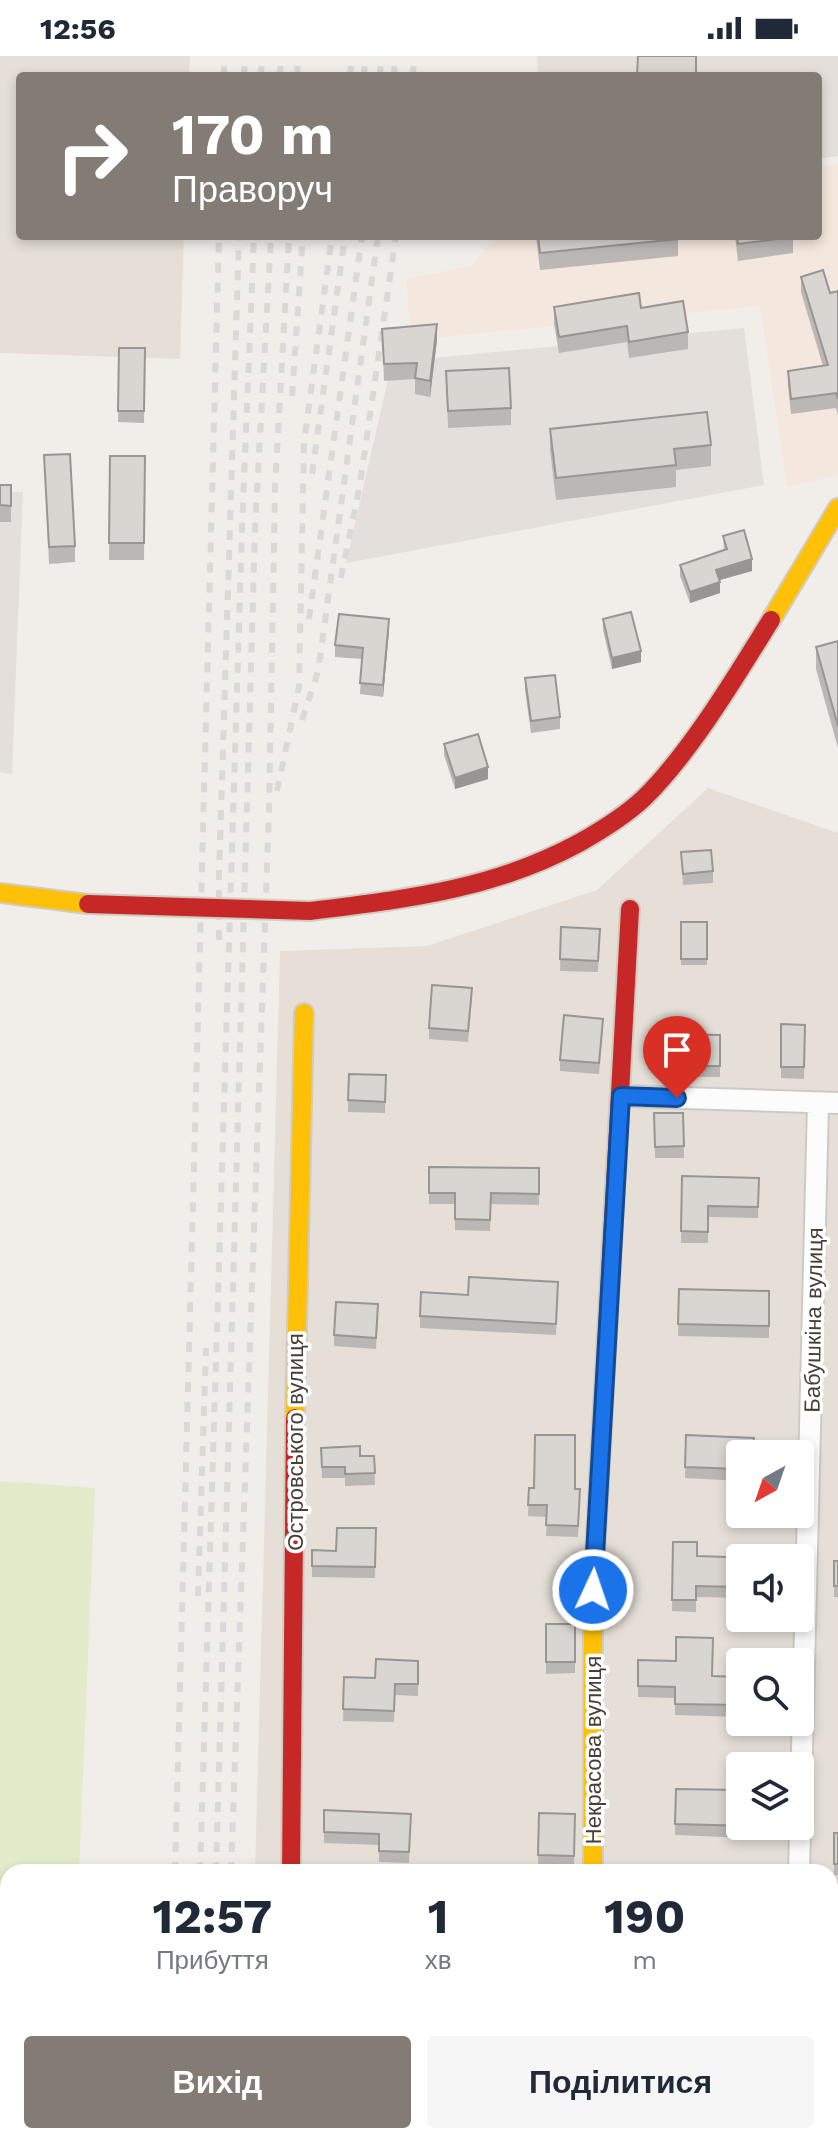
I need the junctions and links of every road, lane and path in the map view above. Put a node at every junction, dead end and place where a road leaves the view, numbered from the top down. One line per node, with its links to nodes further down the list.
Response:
1 (838, 508): 2 (street, bridge)
2 (0, 893)
3 (630, 909): 5 (street, Некрасова вулиця)
4 (304, 1013): 7 (street, Островського вулиця)
5 (621, 1096): 6 (street); 8 (street, Некрасова вулиця)
6 (828, 1103): 9 (street, Бабушкіна вулиця)
7 (291, 1864)
8 (593, 1864)
9 (799, 1864)

